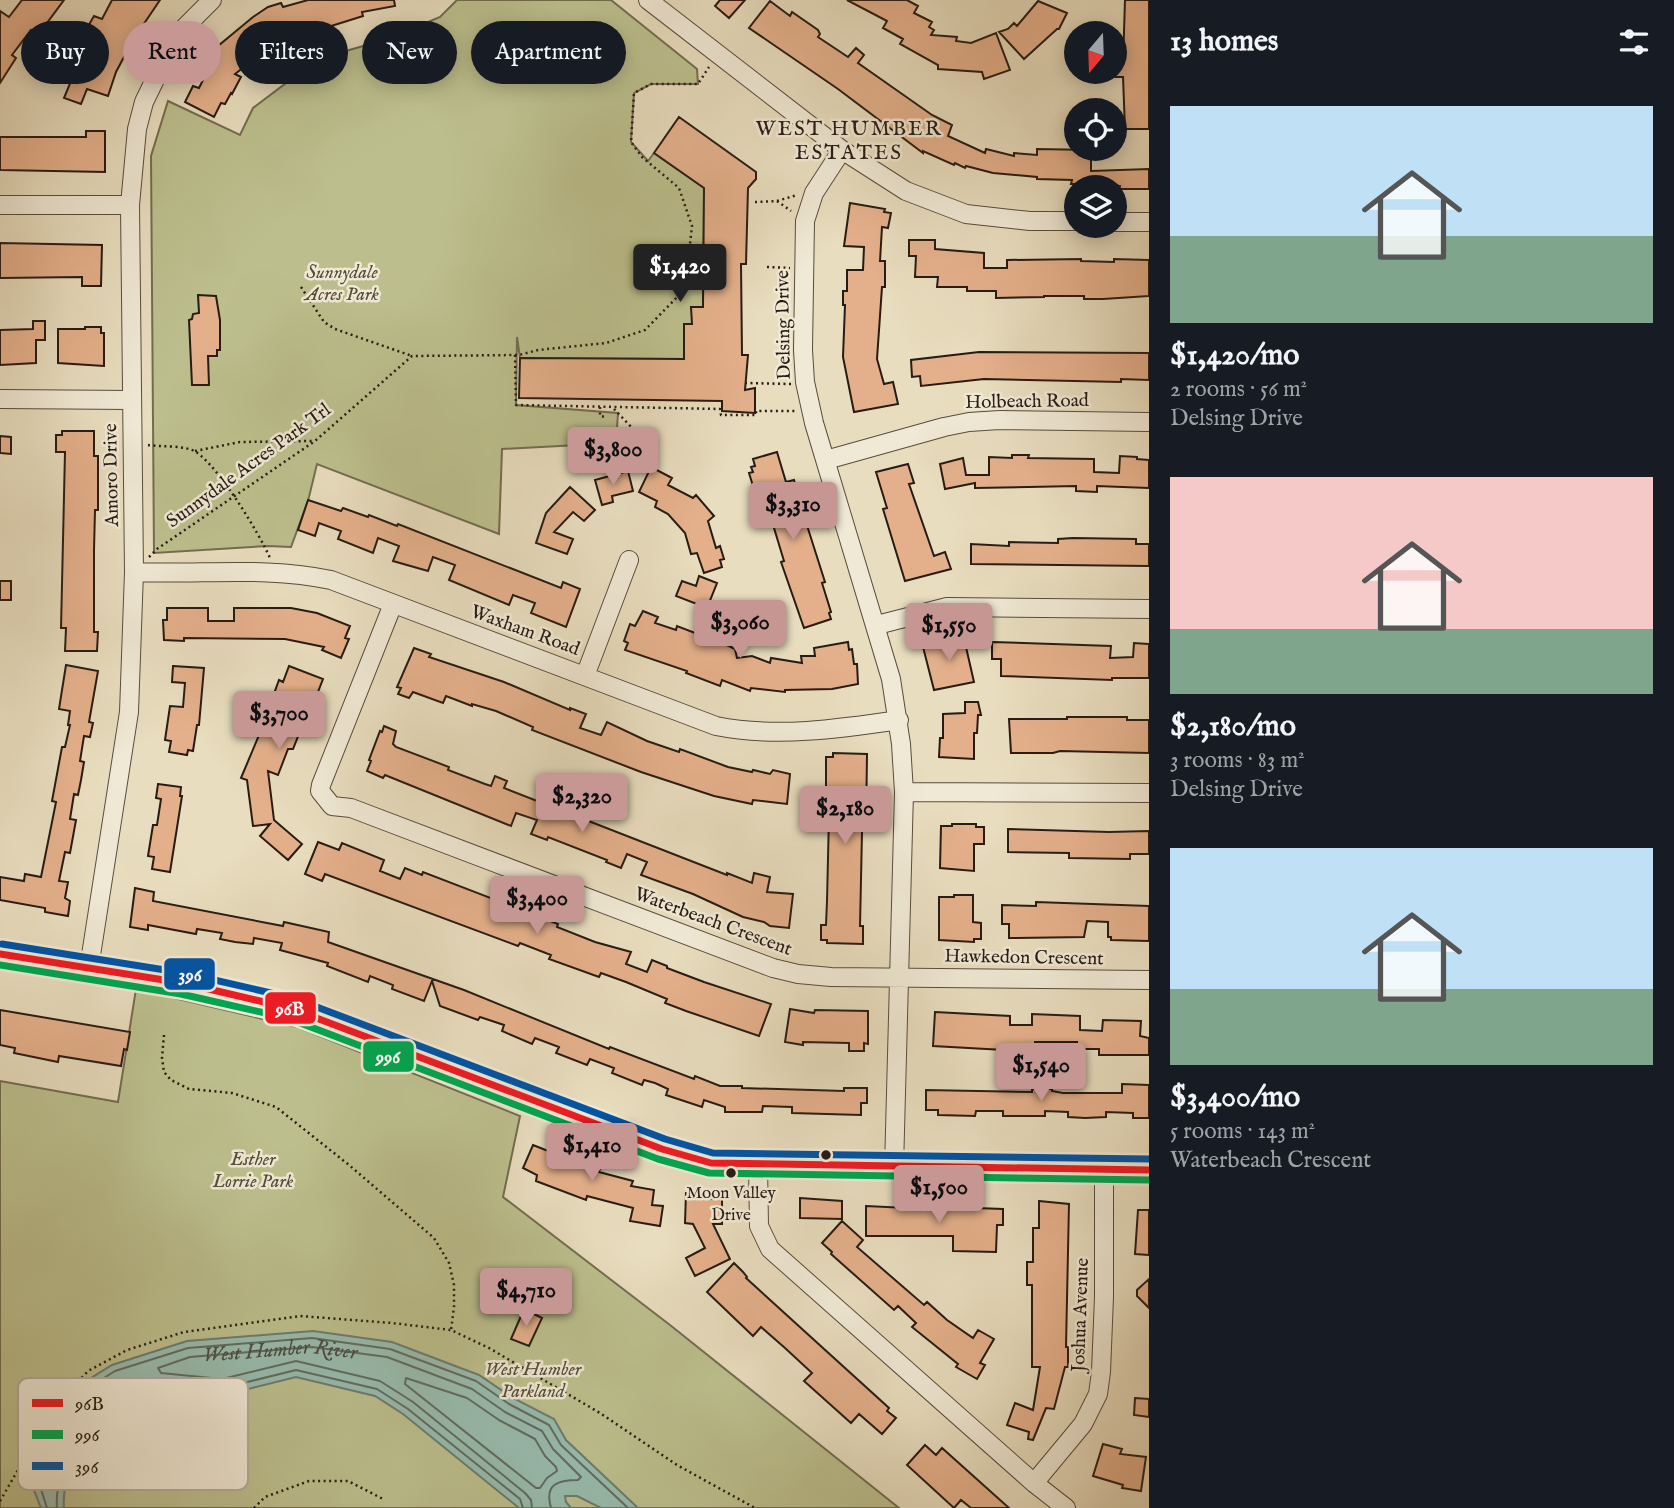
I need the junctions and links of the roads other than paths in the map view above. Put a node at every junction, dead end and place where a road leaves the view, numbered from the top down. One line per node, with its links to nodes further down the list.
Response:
1 (212, 0): 5 (street, Amoro Drive)
2 (648, 0): 3 (street)
3 (842, 149): 6 (street); 12 (street, Delsing Drive)
4 (0, 205): 5 (street)
5 (130, 205): 10 (street, Amoro Drive)
6 (1064, 222)
7 (1127, 222): 8 (street)
8 (1149, 222)
9 (0, 399): 10 (street)
10 (131, 400): 14 (street, Amoro Drive)
11 (1149, 422): 12 (street, Holbeach Road)
12 (826, 460): 17 (street, Delsing Drive)
13 (629, 560): 18 (street)
14 (134, 572): 15 (street, Waxham Road); 23 (street, Amoro Drive)
15 (393, 604): 18 (street, Waxham Road); 24 (street, Waterbeach Crescent)
16 (1149, 609): 17 (street)
17 (877, 625): 19 (street, Delsing Drive)
18 (585, 676): 19 (street, Waxham Road)
19 (898, 720): 20 (street, Delsing Drive)
20 (904, 792): 21 (street); 24 (street, Delsing Drive)
21 (1149, 793)
22 (0, 954): 23 (street)
23 (89, 968): 26 (street)
24 (898, 978): 25 (street, Hawkedon Crescent); 27 (street, Delsing Drive)
25 (1149, 980)
26 (758, 1165): 27 (street); 30 (street)
27 (894, 1168): 28 (street)
28 (1104, 1169): 29 (street); 30 (street, Joshua Avenue)
29 (1149, 1170)
30 (1034, 1483): 31 (street)
31 (1066, 1508)

